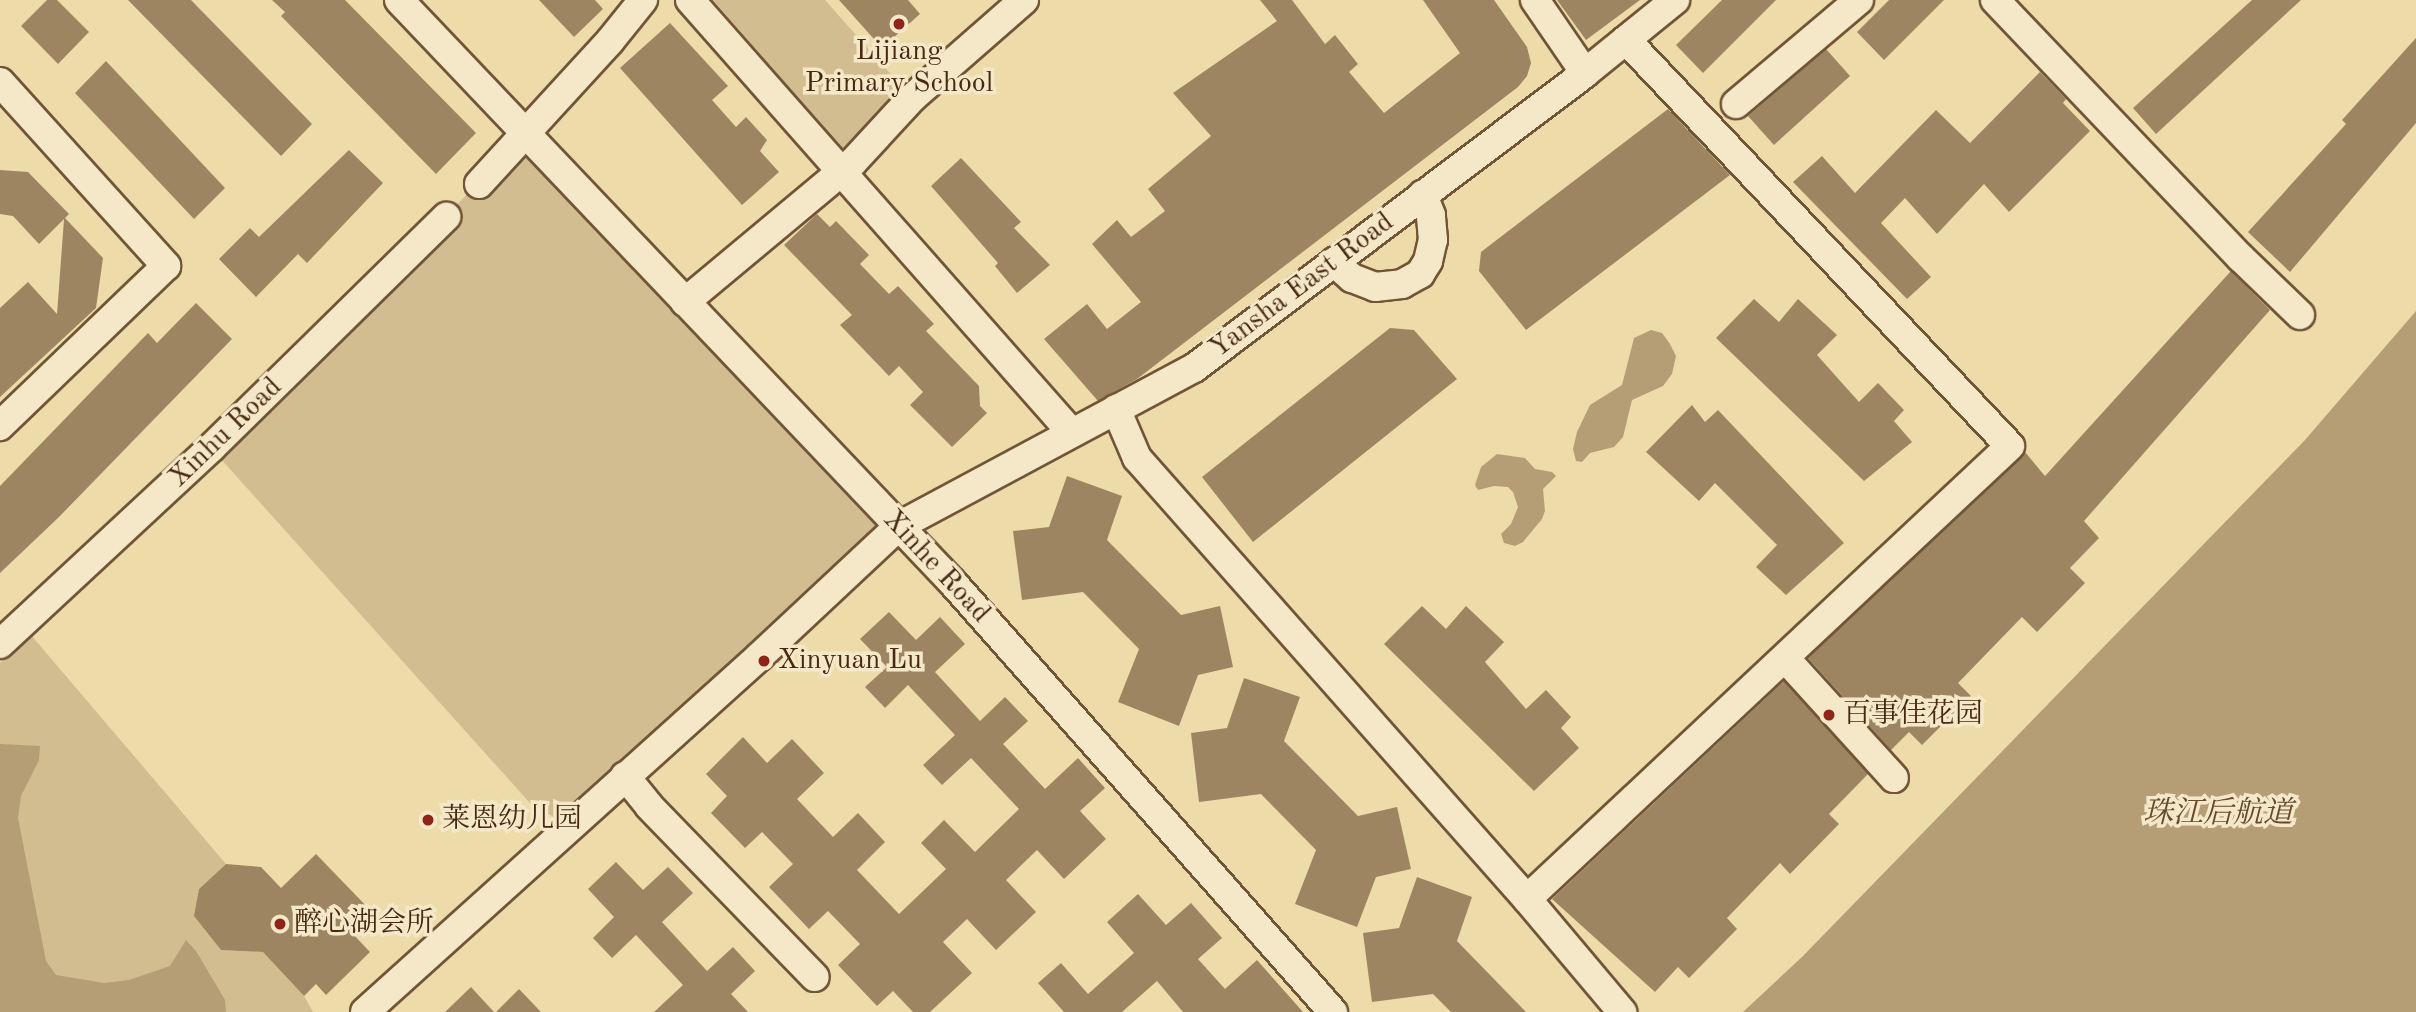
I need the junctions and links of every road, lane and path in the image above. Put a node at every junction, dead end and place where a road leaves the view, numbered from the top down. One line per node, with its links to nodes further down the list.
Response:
1 (399, 0): 13 (street, Xinhe Road)
2 (691, 0): 14 (street)
3 (1024, 0): 14 (street)
4 (1535, 0): 10 (street)
5 (1675, 0): 9 (street, Yansha East Road)
6 (1859, 0): 12 (street)
7 (1995, 0): 20 (street)
8 (635, 3): 13 (street)
9 (1626, 40): 10 (street, Yansha East Road); 26 (street)
10 (1585, 73): 16 (street, Yansha East Road)
11 (0, 82): 22 (street)
12 (1736, 104)
13 (527, 133): 15 (street); 19 (street, Xinhe Road)
14 (839, 173): 19 (street); 23 (street)
15 (479, 184)
16 (1423, 195): 18 (street, Yansha East Road); 18 (street)
17 (446, 217): 25 (street, Xinhu Road)
18 (1334, 262): 21 (street, Yansha East Road)
19 (685, 302): 24 (street, Xinhe Road)
20 (2300, 315)
21 (1116, 409): 23 (street, Yansha East Road); 29 (street)
22 (0, 426)
23 (1072, 433): 24 (street, Yansha East Road)
24 (898, 526): 27 (street, Yansha East Road); 32 (street, Xinhe Road)
25 (0, 644)
26 (1784, 658): 28 (street); 29 (street)
27 (625, 776): 30 (street); 31 (street, Yansha East Road)
28 (1894, 778)
29 (1527, 899): 33 (street)
30 (815, 977)
31 (365, 1012)
32 (1333, 1012)
33 (1622, 1012)

